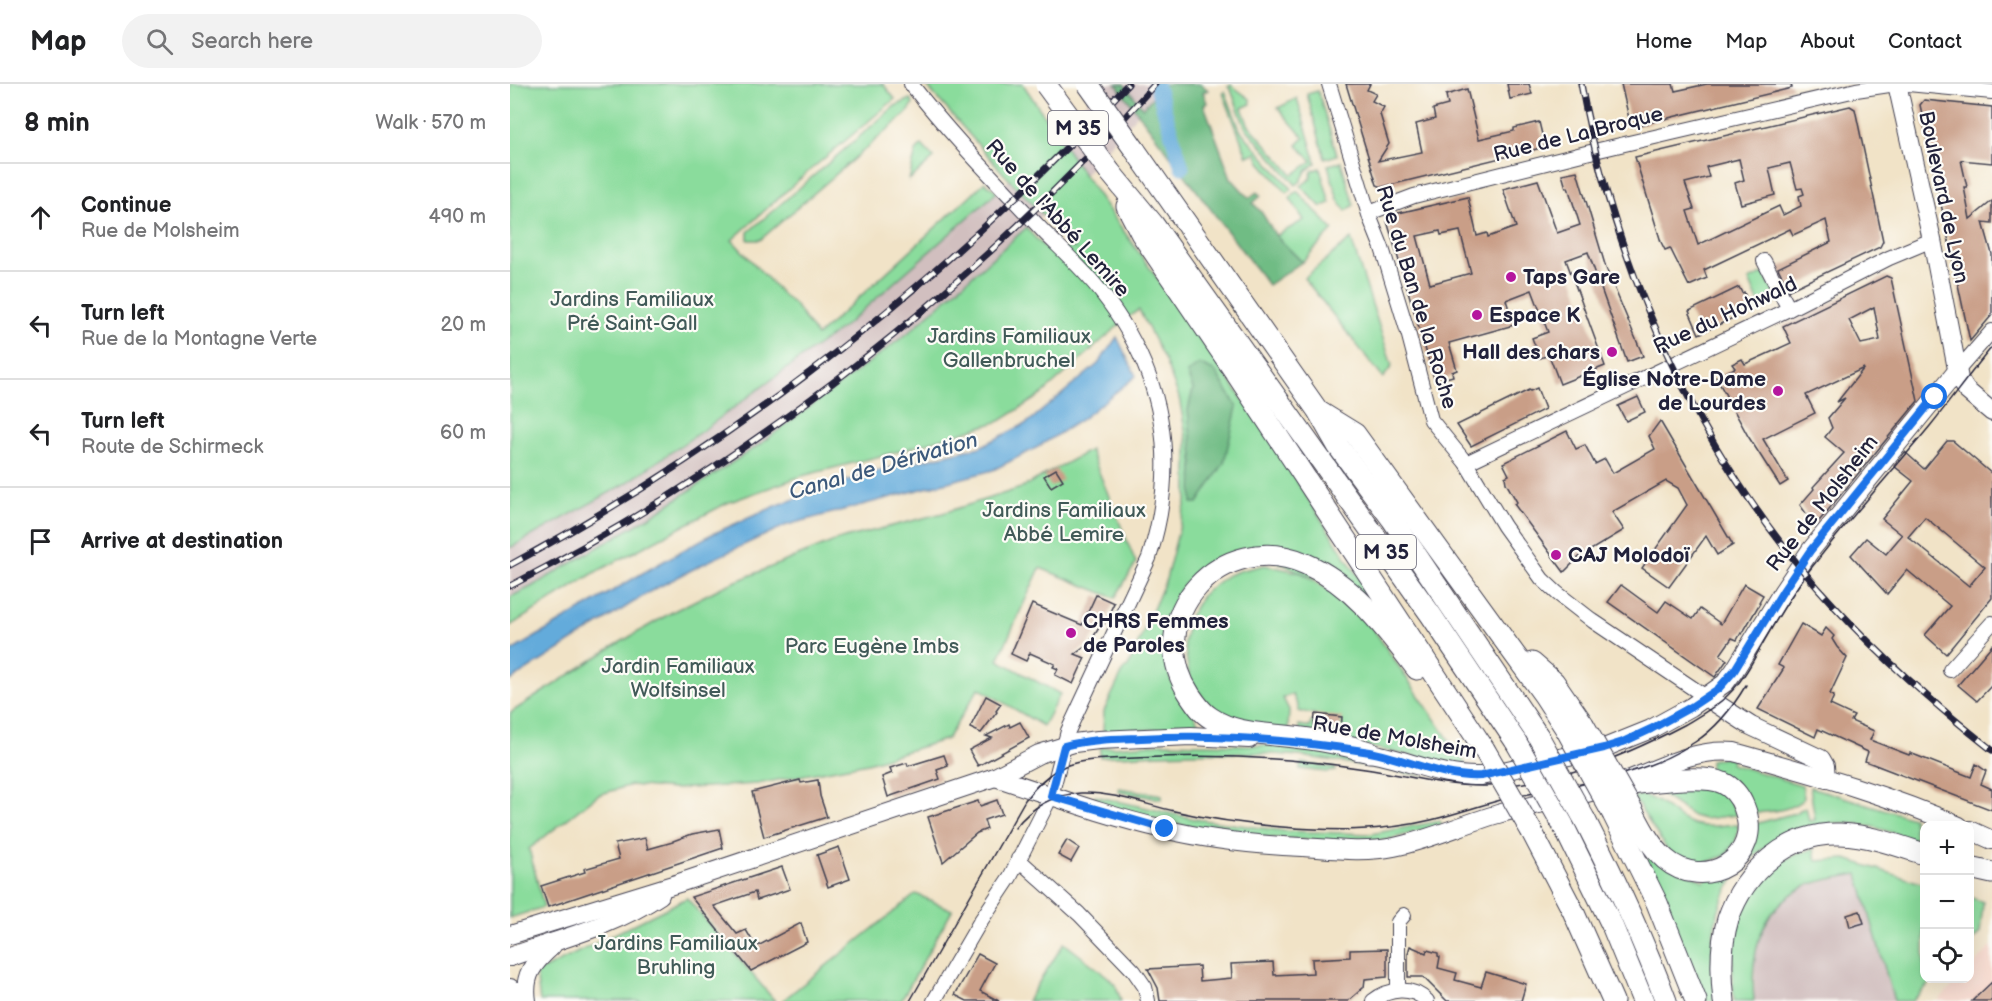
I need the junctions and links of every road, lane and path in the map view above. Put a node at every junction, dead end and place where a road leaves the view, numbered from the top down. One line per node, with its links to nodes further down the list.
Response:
1 (911, 84): 21 (street, Rue de l'Abbé Lemire)
2 (1046, 84): 8 (highway, M 35, bridge)
3 (1088, 84): 15 (highway, M 35, bridge)
4 (1329, 84): 9 (street, Rue du Ban de la Roche)
5 (1896, 84): 9 (street, Rue de La Broque); 10 (main road, Boulevard de Lyon)
6 (1908, 84): 7 (street)
7 (1992, 92)
8 (1111, 173): 22 (highway); 52 (highway, M 35, bridge)
9 (1369, 213): 17 (street, Rue du Ban de la Roche)
10 (1932, 240): 12 (street, Rue du Hohwald); 14 (main road, Boulevard de Lyon)
11 (1764, 261): 12 (street)
12 (1789, 309): 17 (street, Rue du Hohwald)
13 (1992, 331): 14 (street, Rue de Molsheim)
14 (1957, 370): 16 (main road, Boulevard de Lyon); 20 (main road, Rue de Molsheim)
15 (1318, 411): 29 (highway, bridge); 53 (highway, M 35, bridge)
16 (1992, 412)
17 (1466, 463): 20 (street, Rue du Ban de la Roche)
18 (1992, 623): 19 (street)
19 (1950, 670)
20 (1706, 697): 23 (main road, Rue de Molsheim); 25 (main road)
21 (1066, 738): 23 (main road, Rue de Molsheim); 24 (main road, Rue de Molsheim); 27 (street, Rue de l'Abbé Lemire)
22 (1480, 744): 23 (highway); 51 (highway, bridge)
23 (1369, 752)
24 (994, 777): 27 (main road); 38 (main road, Rue de Molsheim)
25 (1826, 779): 26 (main road); 31 (main road)
26 (1613, 786): 28 (main road); 29 (highway)
27 (1051, 796): 28 (main road); 30 (street, Rue de l'Abbé Lemire)
28 (1075, 803): 30 (street)
29 (1622, 812): 54 (highway)
30 (1041, 816): 35 (street, Rue de l'Abbé Lemire)
31 (1949, 821)
32 (1974, 832): 33 (main road)
33 (1992, 840)
34 (1920, 853): 55 (highway)
35 (1018, 859): 47 (street, Rue de l'Abbé Lemire); 48 (street)
36 (1974, 869): 37 (highway)
37 (1992, 873)
38 (679, 883): 40 (main road); 41 (main road)
39 (1404, 915): 44 (street)
40 (510, 935)
41 (555, 943): 42 (main road); 46 (main road)
42 (510, 957)
43 (510, 988): 45 (main road)
44 (1398, 990): 49 (street); 50 (street)
45 (515, 1001)
46 (527, 1001)
47 (934, 1001)
48 (1148, 1001)
49 (1373, 1001)
50 (1427, 1001)
51 (1613, 1001)
52 (1643, 1001)
53 (1666, 1001)
54 (1696, 1001)
55 (1724, 1001)

